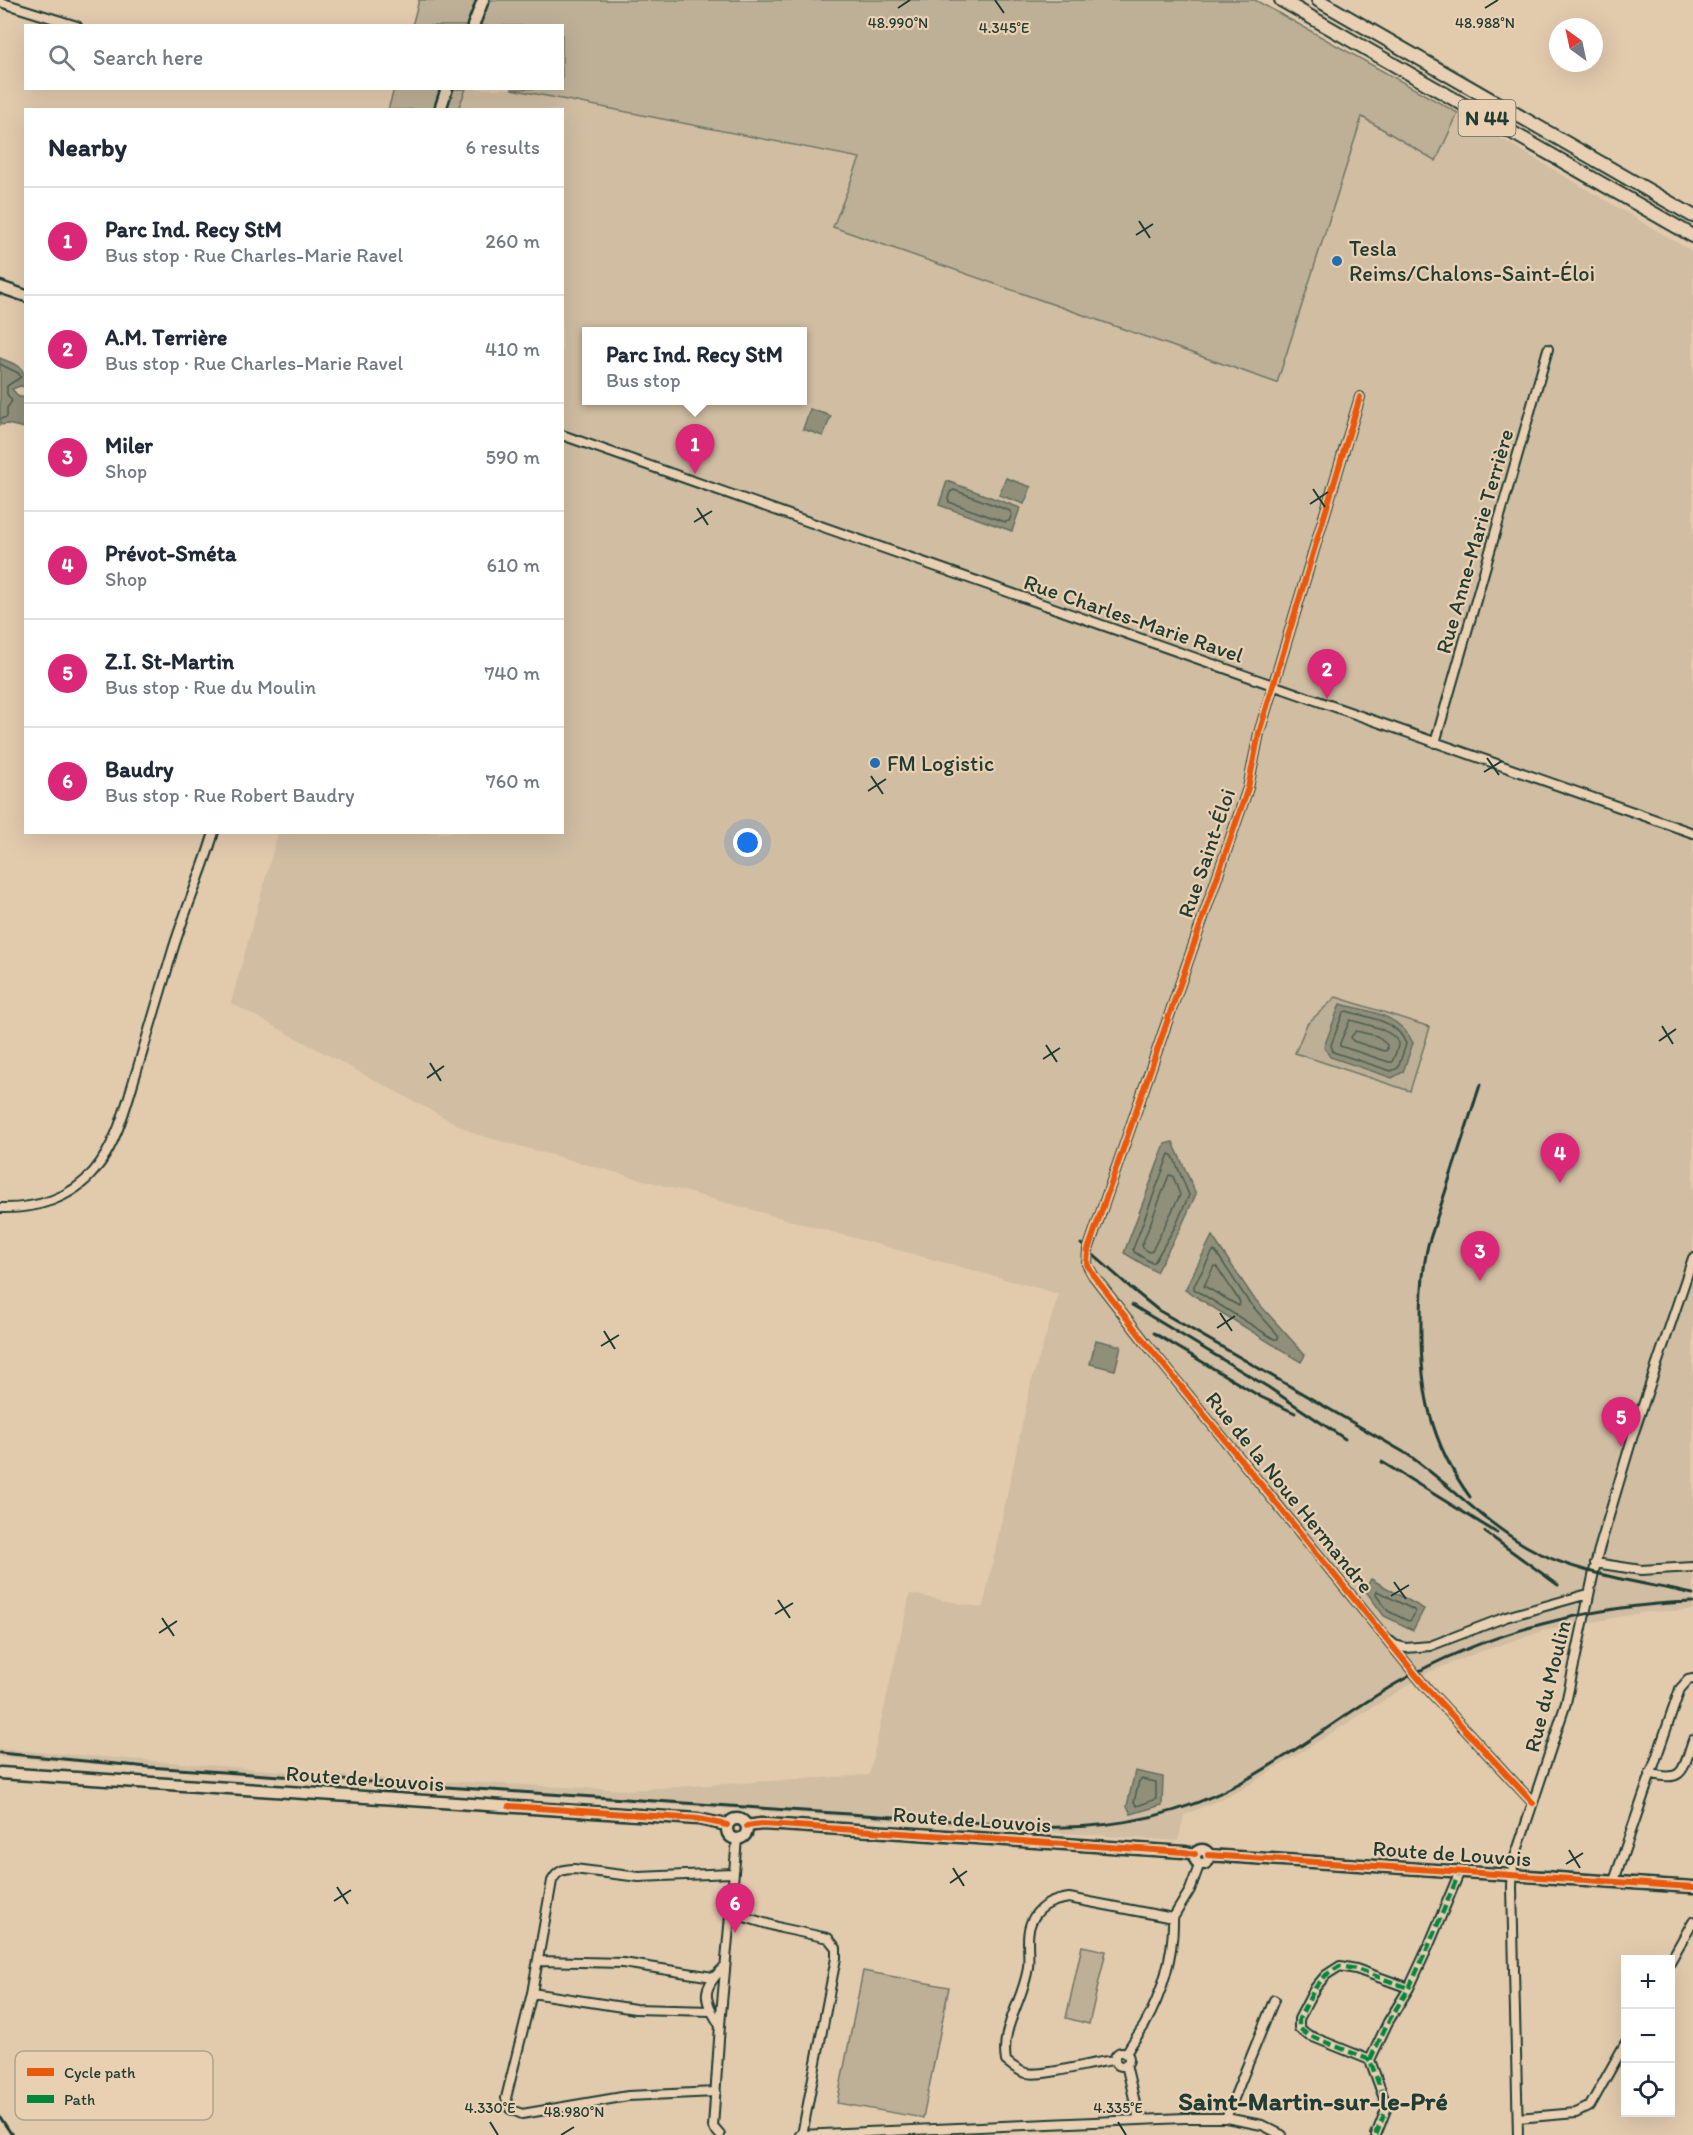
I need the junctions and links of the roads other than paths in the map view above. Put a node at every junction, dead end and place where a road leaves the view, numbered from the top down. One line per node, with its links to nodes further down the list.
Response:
1 (484, 0): 5 (street)
2 (1281, 0): 10 (main road, N 44)
3 (1318, 0): 9 (main road, N 44)
4 (0, 2): 6 (street)
5 (474, 21)
6 (71, 24)
7 (446, 90): 8 (street)
8 (441, 108)
9 (1693, 216)
10 (1693, 236)
11 (0, 286): 12 (street)
12 (24, 295)
13 (1548, 349): 17 (street, Rue Anne-Marie Terrière)
14 (1360, 397): 16 (street, Rue Saint-Éloi)
15 (564, 436): 16 (street, Rue Charles-Marie Ravel)
16 (1274, 687): 17 (street, Rue Charles-Marie Ravel); 22 (street, Rue Saint-Éloi)
17 (1435, 743): 18 (street, Rue Charles-Marie Ravel)
18 (1693, 833)
19 (213, 834): 20 (street)
20 (0, 1208)
21 (1693, 1258): 23 (street, Rue du Moulin)
22 (1118, 1308): 26 (street, Rue de la Noue Hermandre)
23 (1595, 1563): 24 (street); 25 (street, Rue du Moulin)
24 (1693, 1568)
25 (1588, 1594): 26 (street); 31 (street, Rue du Moulin)
26 (1384, 1636): 31 (street, Rue de la Noue Hermandre)
27 (1693, 1679): 30 (street)
28 (1693, 1740): 30 (street)
29 (0, 1773): 32 (street, Route de Louvois)
30 (1650, 1773): 39 (street)
31 (1533, 1803): 38 (street, Rue du Moulin)
32 (728, 1825): 33 (street); 34 (street)
33 (747, 1826): 34 (street); 35 (street, Route de Louvois)
34 (737, 1839): 37 (street)
35 (1201, 1857): 36 (street, Route de Louvois); 42 (street)
36 (1460, 1871): 38 (street, Route de Louvois); 48 (street)
37 (732, 1873): 41 (street); 45 (street)
38 (1512, 1875): 39 (street, Route de Louvois); 60 (street, Rue du Moulin)
39 (1614, 1881): 40 (street, Route de Louvois)
40 (1693, 1887)
41 (731, 1913): 46 (street); 63 (street)
42 (1173, 1918): 54 (street); 55 (street)
43 (1693, 1921): 44 (street)
44 (1675, 1955)
45 (538, 1960): 47 (street); 49 (street)
46 (724, 1966): 47 (street); 52 (street)
47 (713, 1977): 51 (street)
48 (1409, 1988): 56 (street); 56 (street)
49 (532, 1993): 51 (street); 58 (street)
50 (1274, 2000): 59 (street)
51 (711, 2011): 52 (street)
52 (720, 2025): 58 (street)
53 (1621, 2051): 60 (street)
54 (1126, 2054): 55 (street); 57 (street)
55 (1114, 2060): 57 (street)
56 (1370, 2060): 65 (street)
57 (1126, 2064): 61 (street)
58 (716, 2092): 62 (street)
59 (1226, 2118): 61 (street); 64 (street)
60 (1518, 2118): 66 (street, Rue du Moulin)
61 (1139, 2120): 63 (street)
62 (720, 2135)
63 (801, 2135)
64 (1282, 2135)
65 (1376, 2135)
66 (1518, 2135)

